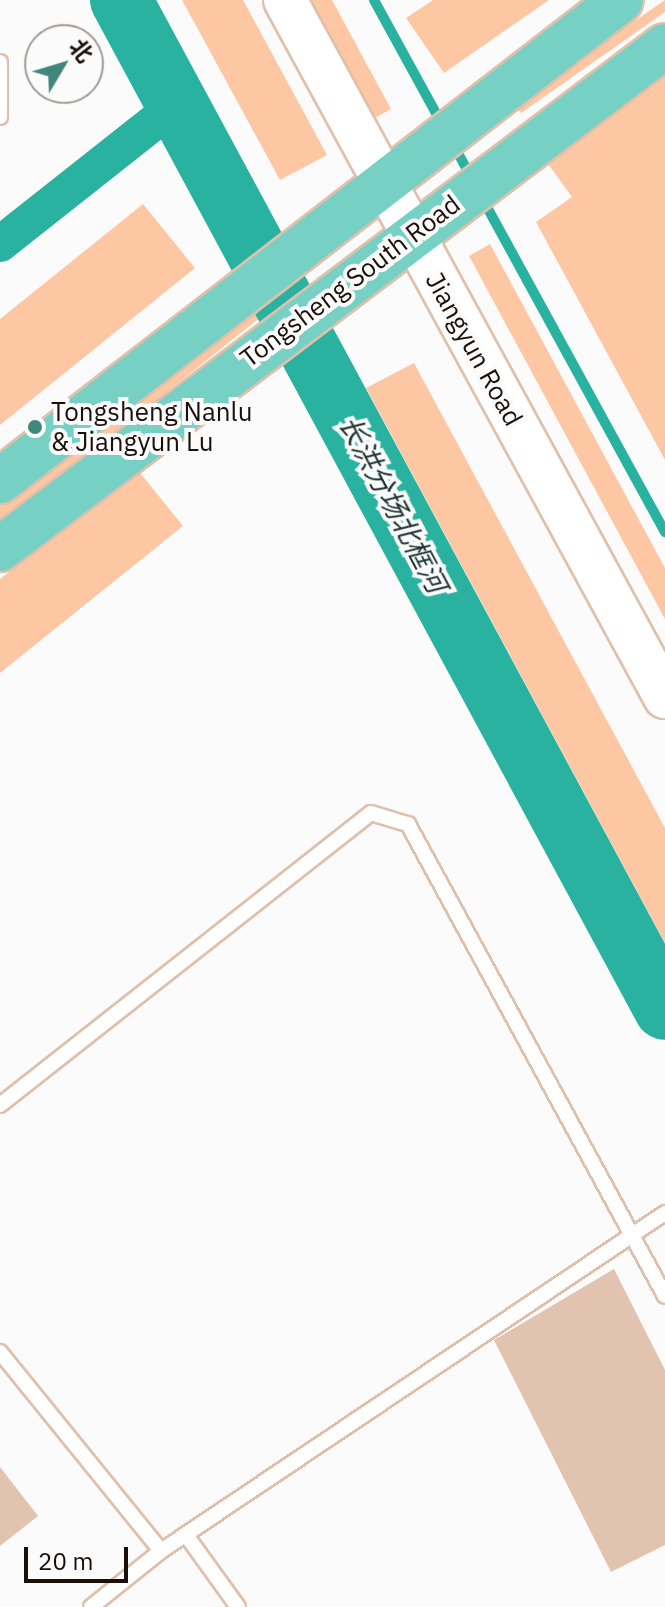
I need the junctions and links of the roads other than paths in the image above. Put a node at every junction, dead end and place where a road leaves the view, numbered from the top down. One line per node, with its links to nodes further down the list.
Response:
1 (285, 0): 6 (street, Jiangyun Road)
2 (621, 0): 6 (main road)
3 (665, 46): 7 (main road, Tongsheng South Road)
4 (0, 62): 5 (lane)
5 (0, 117)
6 (382, 179): 7 (street, Jiangyun Road); 8 (main road)
7 (414, 233): 9 (main road, Tongsheng South Road); 10 (street, Jiangyun Road)
8 (0, 481)
9 (0, 549)
10 (665, 697)
11 (0, 1105): 13 (lane)
12 (665, 1213): 13 (lane)
13 (632, 1234): 14 (lane); 16 (lane)
14 (665, 1296)
15 (0, 1352): 17 (lane)
16 (186, 1535): 17 (lane); 19 (lane)
17 (161, 1551): 18 (lane)
18 (91, 1607)
19 (238, 1607)

